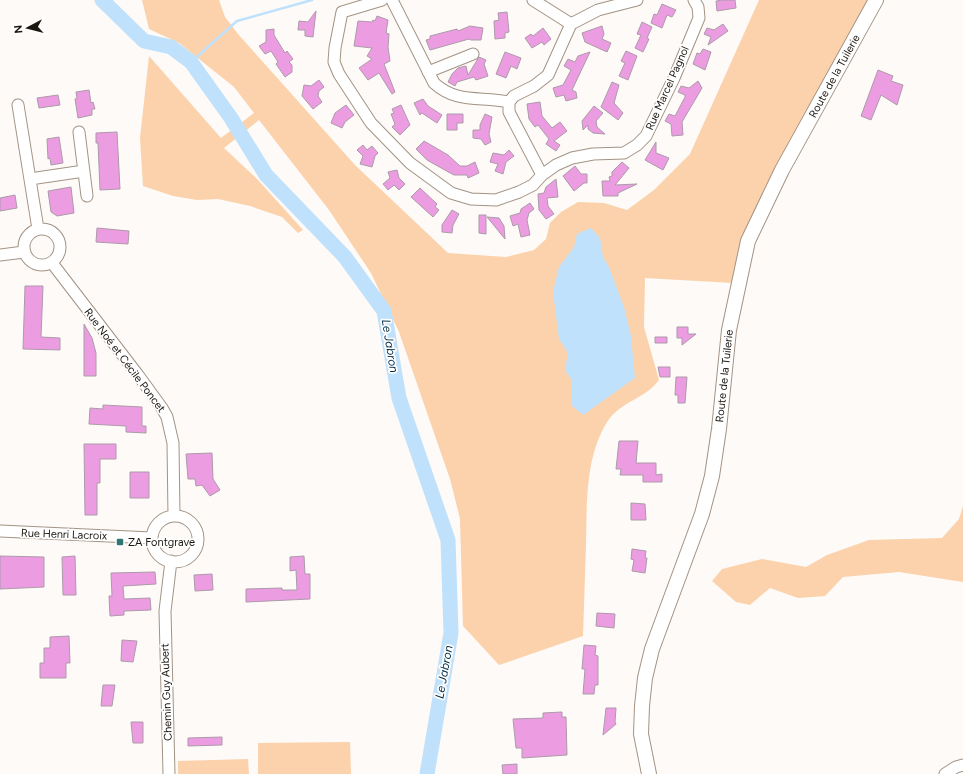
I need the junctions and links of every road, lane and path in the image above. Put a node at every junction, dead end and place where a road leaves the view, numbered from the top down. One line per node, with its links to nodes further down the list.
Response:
1 (382, 0): 14 (street, Rue Marcel Pagnol)
2 (392, 0): 9 (street)
3 (533, 0): 7 (street)
4 (637, 0): 7 (street)
5 (694, 0): 14 (street, Rue Marcel Pagnol)
6 (876, 0): 27 (main road, Route de la Tuilerie)
7 (571, 24): 10 (street)
8 (473, 54): 9 (street)
9 (428, 72): 10 (street)
10 (509, 102): 14 (street)
11 (18, 105): 15 (street)
12 (79, 132): 13 (street)
13 (84, 171): 15 (street); 16 (street)
14 (542, 175)
15 (30, 179): 17 (street)
16 (87, 196)
17 (38, 229): 18 (street); 20 (street)
18 (24, 252): 19 (street); 20 (street)
19 (0, 255)
20 (52, 263): 21 (street, Rue Noé et Cécile Poncet)
21 (174, 516): 23 (street); 24 (street)
22 (0, 531): 23 (street, Rue Henri Lacroix)
23 (152, 538): 24 (street)
24 (171, 561): 26 (street, Chemin Guy Aubert)
25 (963, 765): 28 (street)
26 (169, 774)
27 (649, 774)
28 (945, 774)

